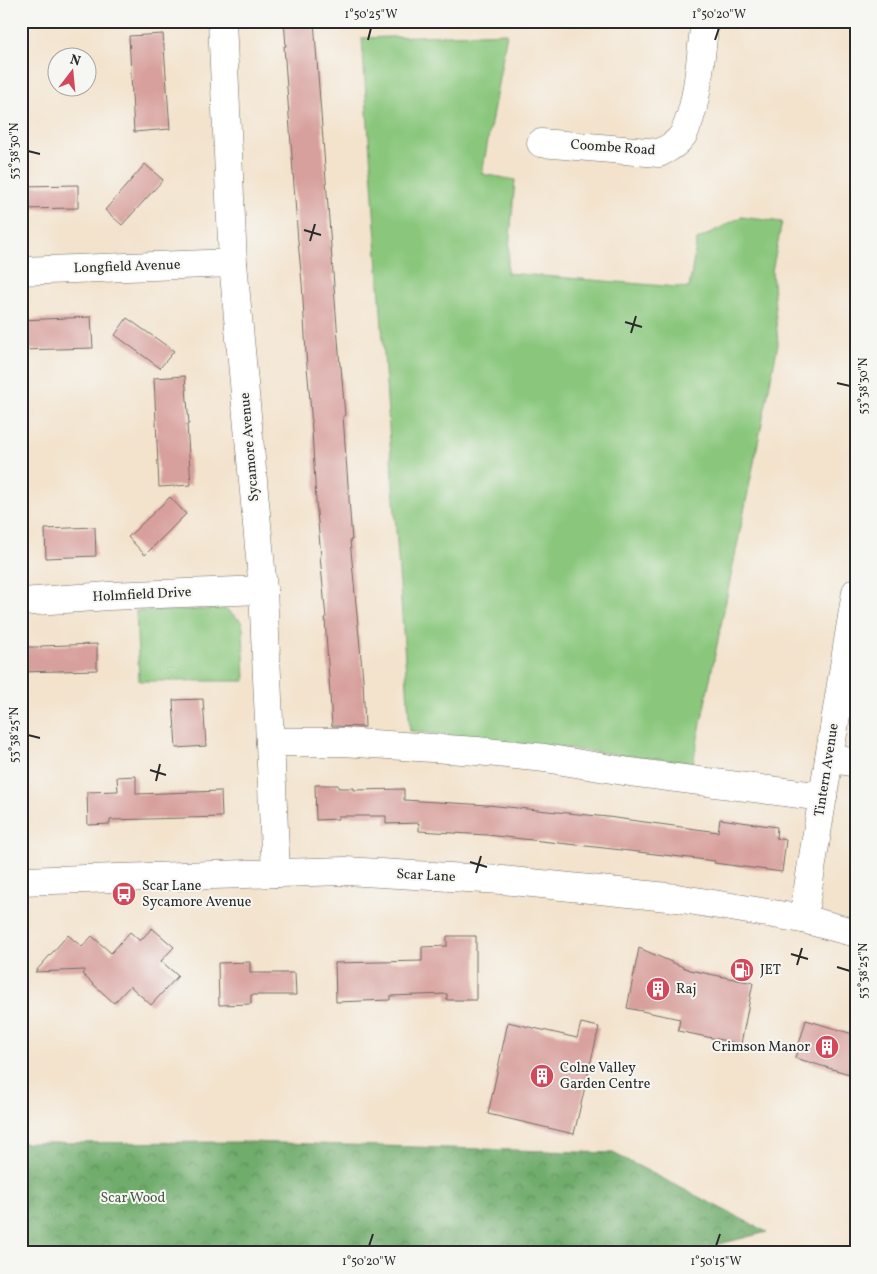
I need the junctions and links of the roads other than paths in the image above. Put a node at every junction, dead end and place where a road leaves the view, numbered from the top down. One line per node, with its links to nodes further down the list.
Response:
1 (222, 21): 4 (street, Sycamore Avenue)
2 (704, 21): 3 (street, Coombe Road)
3 (542, 142)
4 (233, 263): 5 (street, Longfield Avenue); 6 (street, Sycamore Avenue)
5 (21, 271)
6 (263, 590): 8 (street, Holmfield Drive); 9 (street, Sycamore Avenue)
7 (856, 592): 10 (street, Tintern Avenue)
8 (21, 602)
9 (270, 742): 12 (street); 13 (street, Sycamore Avenue)
10 (829, 758): 11 (street); 12 (street, Tintern Avenue)
11 (856, 763)
12 (823, 797): 15 (street, Tintern Avenue)
13 (276, 873): 14 (street, Scar Lane); 15 (street, Scar Lane)
14 (21, 881)
15 (803, 919): 16 (street, Scar Lane)
16 (856, 933)

